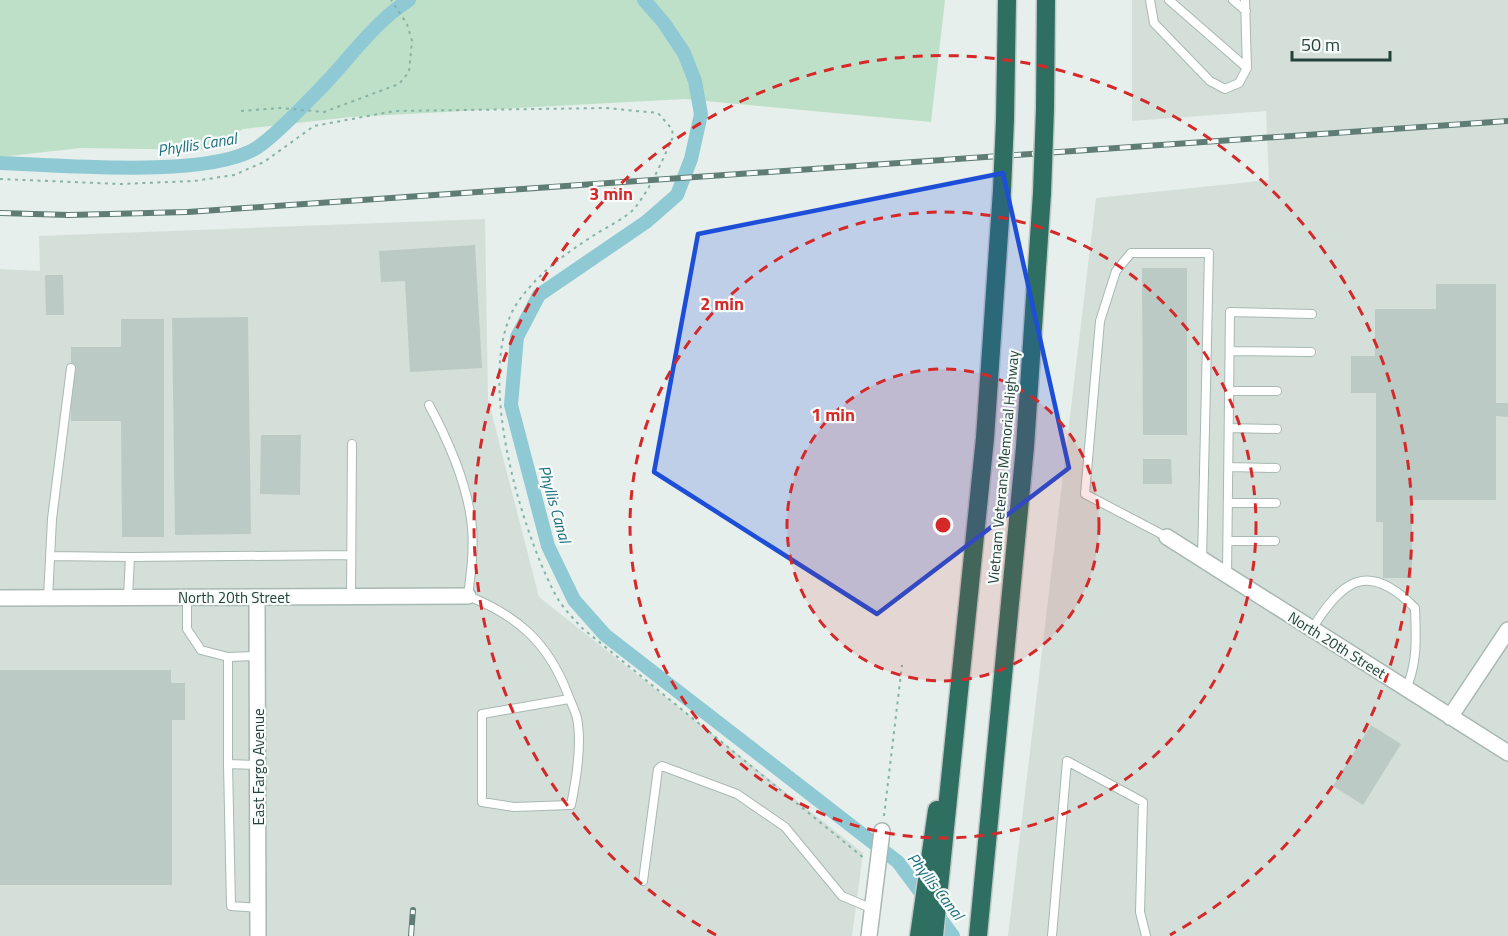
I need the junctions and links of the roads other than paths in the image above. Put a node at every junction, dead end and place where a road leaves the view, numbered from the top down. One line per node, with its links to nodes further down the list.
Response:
1 (1007, 0): 42 (highway, Vietnam Veterans Memorial Highway, bridge)
2 (1046, 0): 56 (highway, Vietnam Veterans Memorial Highway, bridge)
3 (1150, 0): 8 (lane)
4 (1169, 0): 8 (lane)
5 (1233, 0): 7 (lane)
6 (1245, 0): 7 (lane)
7 (1246, 10): 8 (lane)
8 (1247, 68)
9 (1312, 314): 10 (lane)
10 (1230, 351): 11 (lane); 13 (lane)
11 (1311, 352)
12 (71, 368): 27 (lane)
13 (1230, 391): 14 (lane); 16 (lane)
14 (1277, 391)
15 (429, 405): 35 (lane)
16 (1229, 428): 17 (lane); 19 (lane)
17 (1277, 429)
18 (352, 444): 26 (lane)
19 (1229, 467): 20 (lane); 21 (lane)
20 (1276, 468)
21 (1228, 503): 22 (lane); 24 (lane)
22 (1276, 503)
23 (1167, 537): 29 (street, North 20th Street); 29 (lane)
24 (1228, 541): 25 (lane); 30 (lane)
25 (1275, 541)
26 (351, 555): 28 (lane); 34 (lane)
27 (50, 556): 28 (lane); 37 (lane)
28 (130, 557): 31 (lane)
29 (1202, 560): 30 (street, North 20th Street)
30 (1227, 576): 38 (street, North 20th Street)
31 (128, 597): 32 (street, North 20th Street); 37 (street, North 20th Street)
32 (187, 597): 33 (street, North 20th Street); 41 (lane)
33 (257, 597): 34 (street, North 20th Street); 40 (street, East Fargo Avenue)
34 (351, 597): 35 (street, North 20th Street)
35 (468, 597): 44 (lane)
36 (0, 598): 37 (street, North 20th Street)
37 (48, 598)
38 (1312, 629): 43 (street, North 20th Street); 43 (lane)
39 (1508, 630): 45 (street)
40 (257, 656): 41 (lane); 48 (street, East Fargo Avenue)
41 (228, 657): 47 (lane)
42 (962, 666): 53 (highway); 53 (highway)
43 (1406, 689): 45 (street, North 20th Street)
44 (569, 699): 44 (lane)
45 (1450, 717): 46 (street, North 20th Street)
46 (1508, 753)
47 (228, 764): 48 (lane); 51 (lane)
48 (258, 765): 51 (street, East Fargo Avenue)
49 (882, 831): 52 (street)
50 (643, 881): 52 (lane)
51 (258, 908): 54 (street, East Fargo Avenue)
52 (873, 909): 55 (street)
53 (924, 934)
54 (258, 936)
55 (869, 936)
56 (978, 936)
57 (1052, 936): 58 (lane)
58 (1146, 936)

